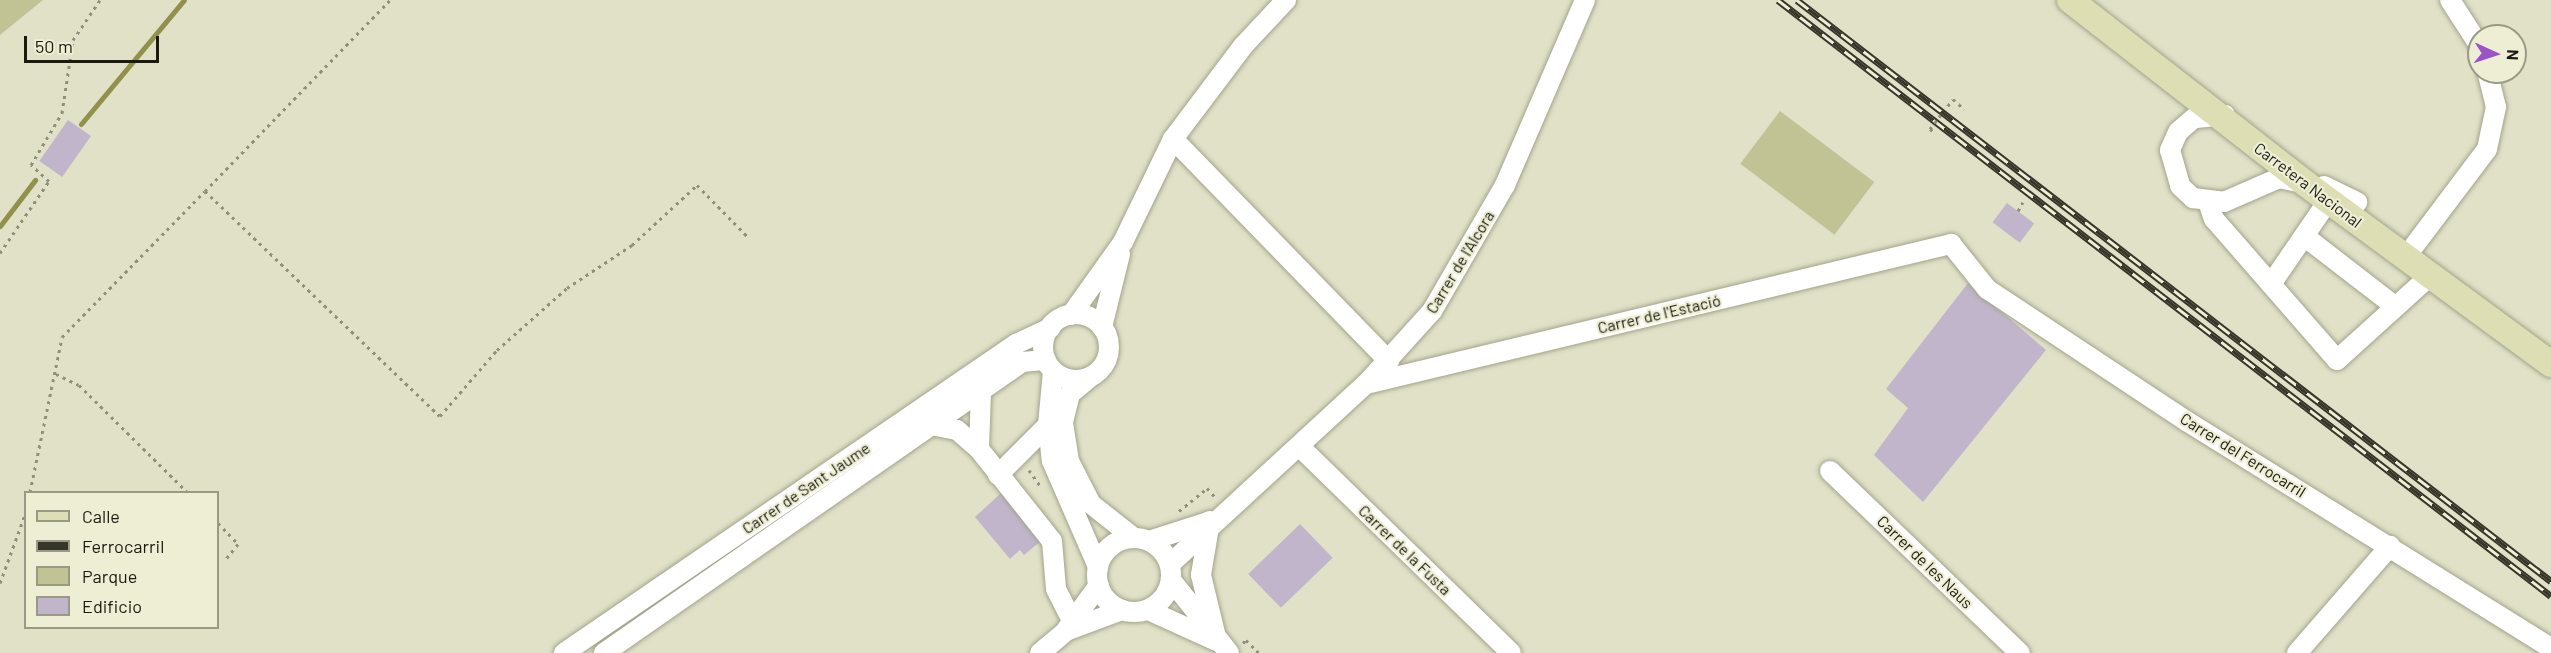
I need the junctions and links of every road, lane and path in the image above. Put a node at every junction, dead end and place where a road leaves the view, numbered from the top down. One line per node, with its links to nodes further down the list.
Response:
1 (100, 0): 26 (path)
2 (390, 0): 15 (path)
3 (1286, 0): 13 (street)
4 (1585, 0): 33 (street, Carrer de l'Alcora)
5 (2070, 0): 11 (main road, Carretera Nacional)
6 (2097, 0): 19 (main road, Carretera Nacional)
7 (2450, 0): 8 (street)
8 (2467, 26)
9 (2490, 84): 25 (street)
10 (1964, 110): 12 (path, bridge)
11 (2216, 114): 14 (main road, Carretera Nacional); 18 (street); 19 (street)
12 (1932, 131)
13 (1173, 140): 23 (street); 33 (street)
14 (2306, 184): 16 (main road, Carretera Nacional); 18 (street)
15 (205, 191): 22 (path); 36 (path)
16 (2328, 201): 21 (street); 27 (main road, Carretera Nacional)
17 (2023, 202): 20 (path)
18 (2208, 202): 28 (street)
19 (2356, 202): 25 (main road, Carretera Nacional)
20 (2018, 211)
21 (2304, 236): 28 (street); 29 (street)
22 (748, 237)
23 (1123, 242): 30 (street); 31 (street)
24 (1951, 244): 38 (street, Carrer de l'Estació); 57 (street, Carrer del Ferrocarril)
25 (2414, 246): 34 (main road, Carretera Nacional)
26 (0, 253)
27 (2430, 276): 29 (street); 34 (main road, Carretera Nacional)
28 (2271, 284): 29 (street)
29 (2396, 307)
30 (1071, 315): 31 (street); 32 (street)
31 (1102, 327): 37 (street)
32 (1050, 328): 35 (street); 69 (street, Carrer de Sant Jaume)
33 (1389, 361): 38 (street, Carrer de l'Alcora)
34 (2551, 362)
35 (1049, 365): 37 (street); 39 (street, Carrer de Sant Jaume); 40 (street)
36 (56, 374): 48 (path); 49 (path)
37 (1089, 378): 55 (street)
38 (1366, 384): 42 (street, Carrer de l'Alcora)
39 (981, 391): 41 (street, Carrer de Sant Jaume); 43 (street)
40 (1048, 425): 44 (street); 47 (street)
41 (936, 426): 43 (street); 70 (street, Carrer de Sant Jaume)
42 (1299, 446): 51 (street, Carrer de l'Alcora); 72 (street, Carrer de la Fusta)
43 (979, 449): 46 (street)
44 (1018, 455): 46 (street); 47 (path)
45 (1830, 471): 73 (street, Carrer de les Naus)
46 (998, 475): 56 (street)
47 (1058, 483): 54 (street)
48 (30, 491)
49 (186, 491)
50 (1173, 515): 51 (path)
51 (1218, 515): 55 (street, Carrer de l'Alcora); 59 (street, Carrer de l'Alcora); 67 (street)
52 (24, 517): 61 (path)
53 (219, 524): 58 (path)
54 (1082, 533): 56 (street); 60 (street)
55 (1142, 539): 59 (street); 60 (street)
56 (1052, 541): 62 (street)
57 (2390, 546): 68 (street, Carrer del Ferrocarril); 74 (street)
58 (224, 561)
59 (1171, 572): 65 (street); 67 (street)
60 (1098, 576): 63 (street); 64 (street)
61 (0, 583)
62 (1056, 589): 63 (street); 66 (street)
63 (1087, 601): 66 (street)
64 (1122, 610): 65 (street); 66 (street)
65 (1148, 610): 67 (street)
66 (1069, 626): 71 (street)
67 (1223, 647)
68 (2551, 648)
69 (564, 653)
70 (604, 653)
71 (1040, 653)
72 (1511, 653)
73 (2020, 653)
74 (2297, 653)

